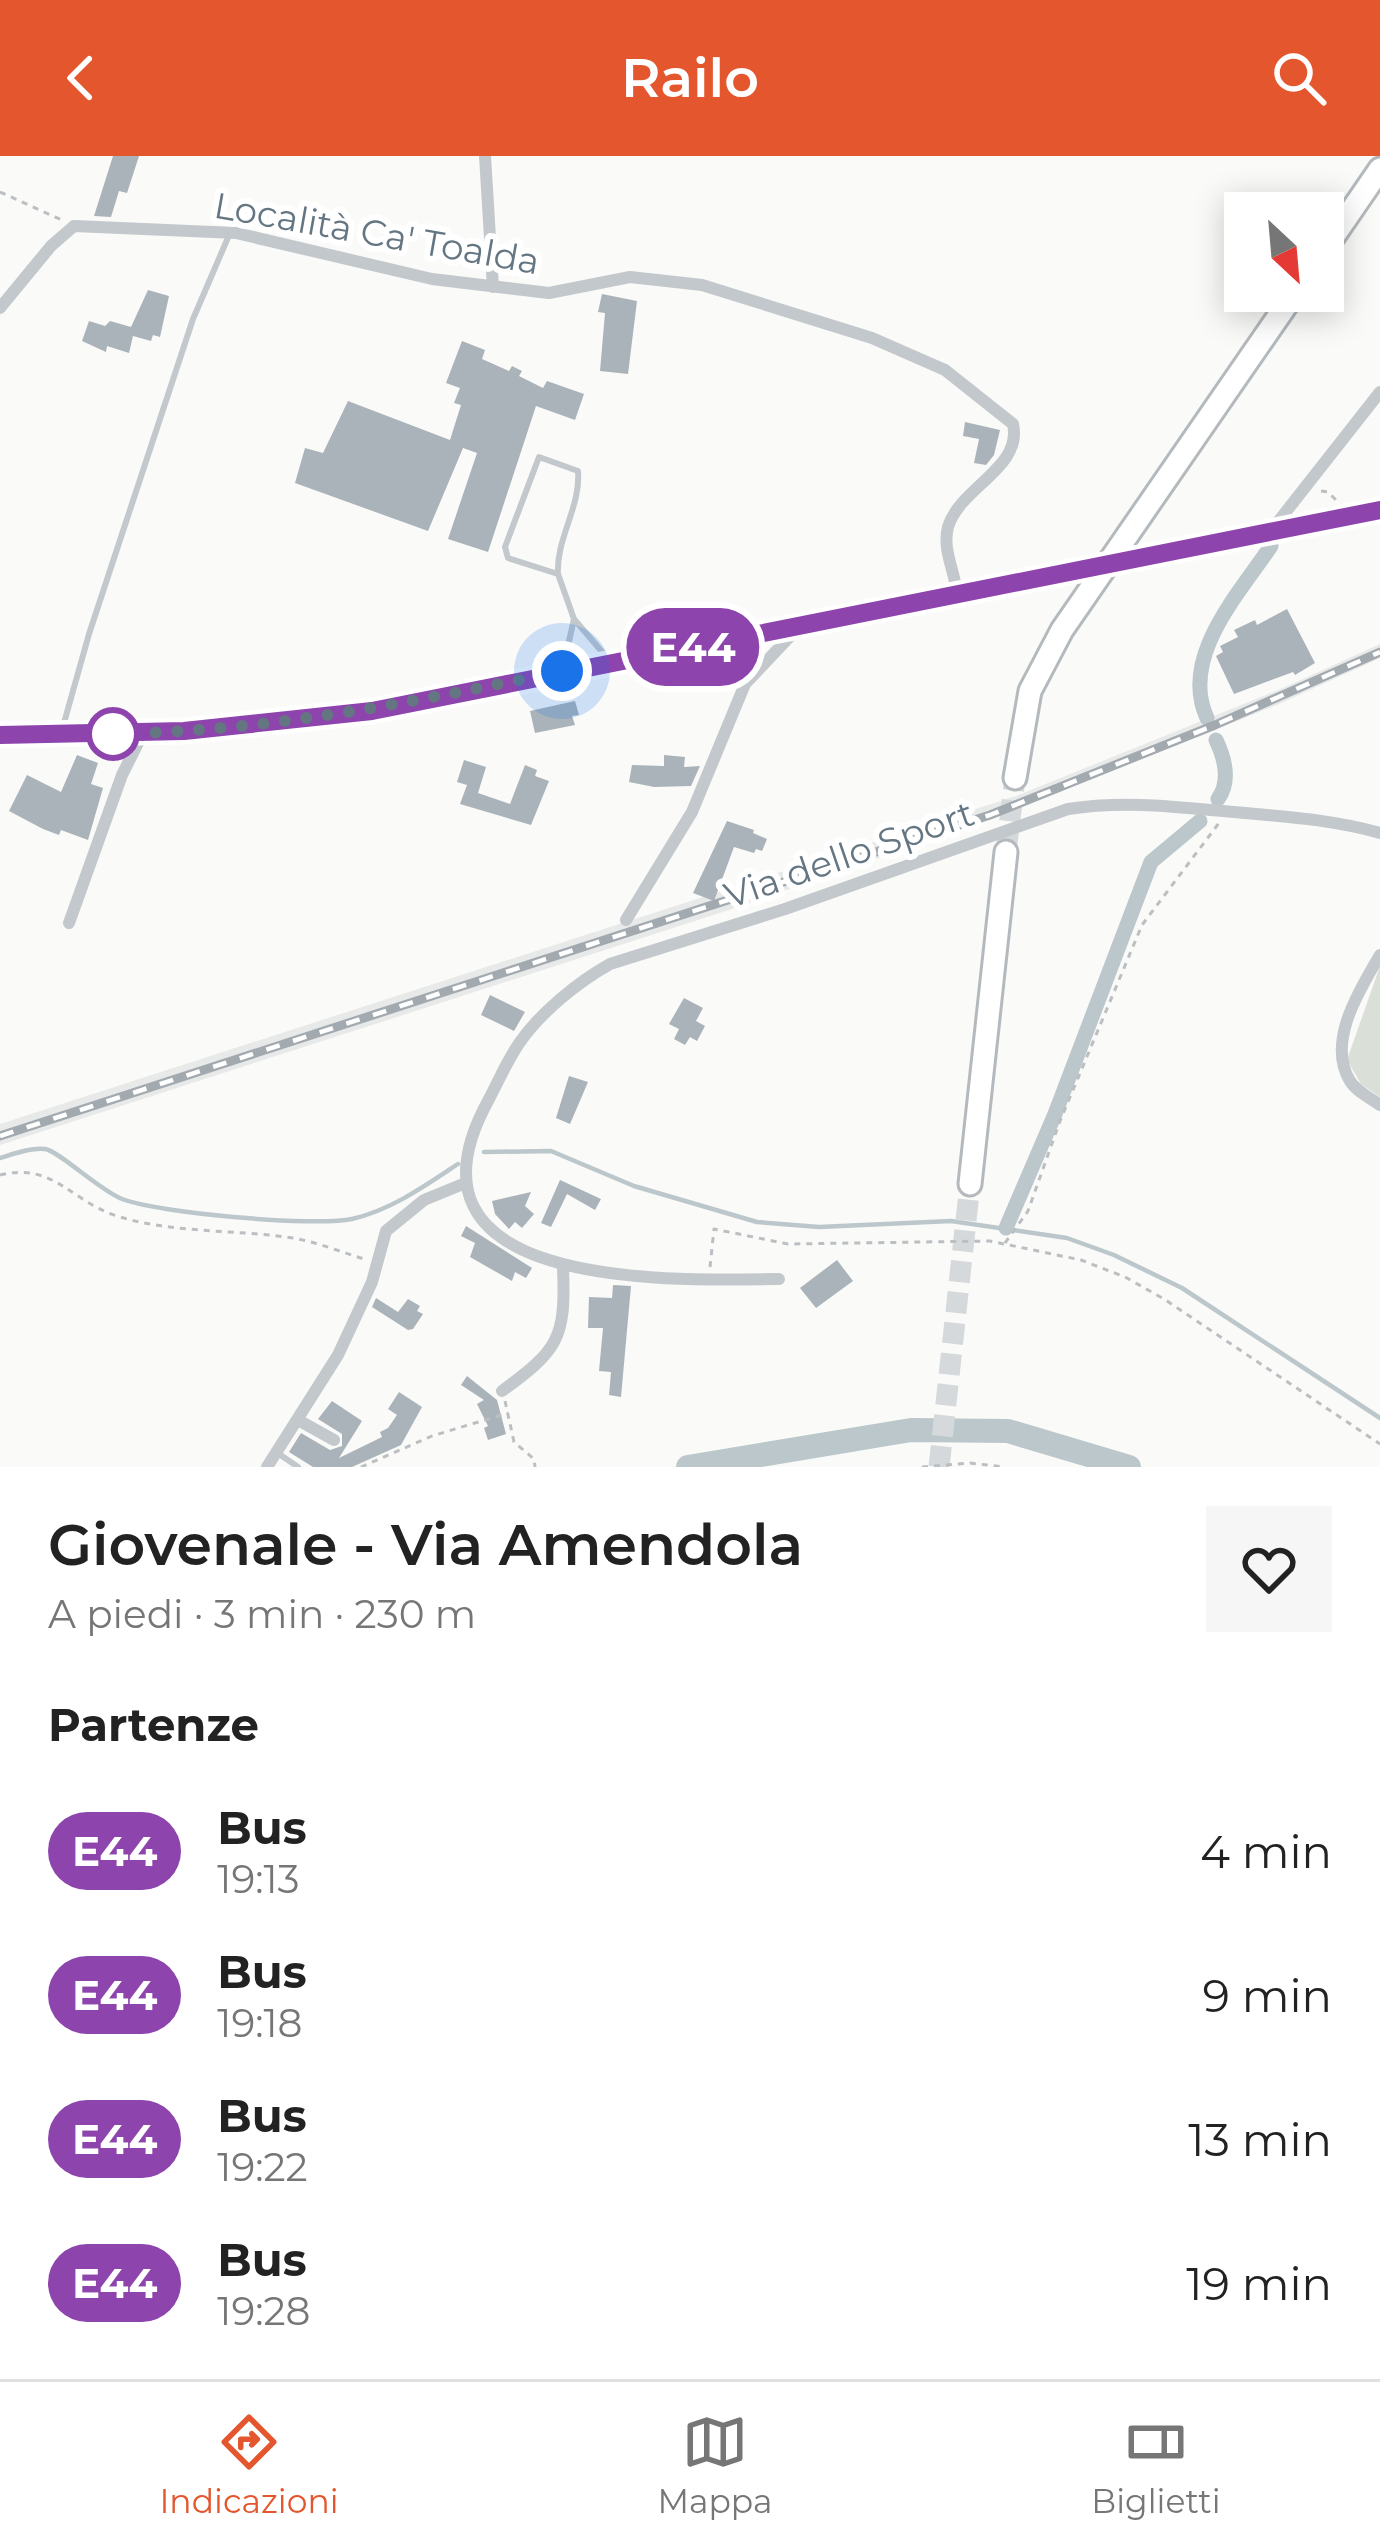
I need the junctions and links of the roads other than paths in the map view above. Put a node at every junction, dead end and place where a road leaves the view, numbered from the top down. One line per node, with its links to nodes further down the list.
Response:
1 (485, 156): 5 (street)
2 (1380, 169): 3 (highway)
3 (1344, 221)
4 (230, 233): 5 (street, Località Ca' Toalda); 6 (street, Località Ca' Toalda); 17 (lane)
5 (493, 287): 12 (street, Località Ca' Toalda)
6 (0, 308)
7 (1282, 312): 20 (highway)
8 (1380, 392): 10 (street)
9 (1380, 510): 10 (main road)
10 (1270, 532): 12 (main road, bridge)
11 (558, 574): 11 (lane); 13 (lane)
12 (957, 594): 14 (main road)
13 (574, 619): 15 (lane); 16 (lane)
14 (797, 629): 15 (main road); 23 (street)
15 (611, 662): 16 (main road)
16 (562, 671): 18 (main road)
17 (61, 734): 18 (main road); 19 (main road)
18 (143, 734): 24 (street)
19 (0, 735)
20 (1015, 778)
21 (1380, 833): 27 (street, Via dello Sport)
22 (1006, 852): 28 (highway)
23 (626, 920)
24 (69, 923)
25 (1380, 955): 26 (street)
26 (1380, 1105)
27 (464, 1177): 29 (street); 32 (street)
28 (970, 1184)
29 (563, 1268): 30 (street); 31 (street)
30 (779, 1279)
31 (502, 1391)
32 (298, 1420): 33 (street); 34 (street)
33 (334, 1440)
34 (276, 1452): 35 (street); 36 (lane)
35 (268, 1467)
36 (298, 1467)

